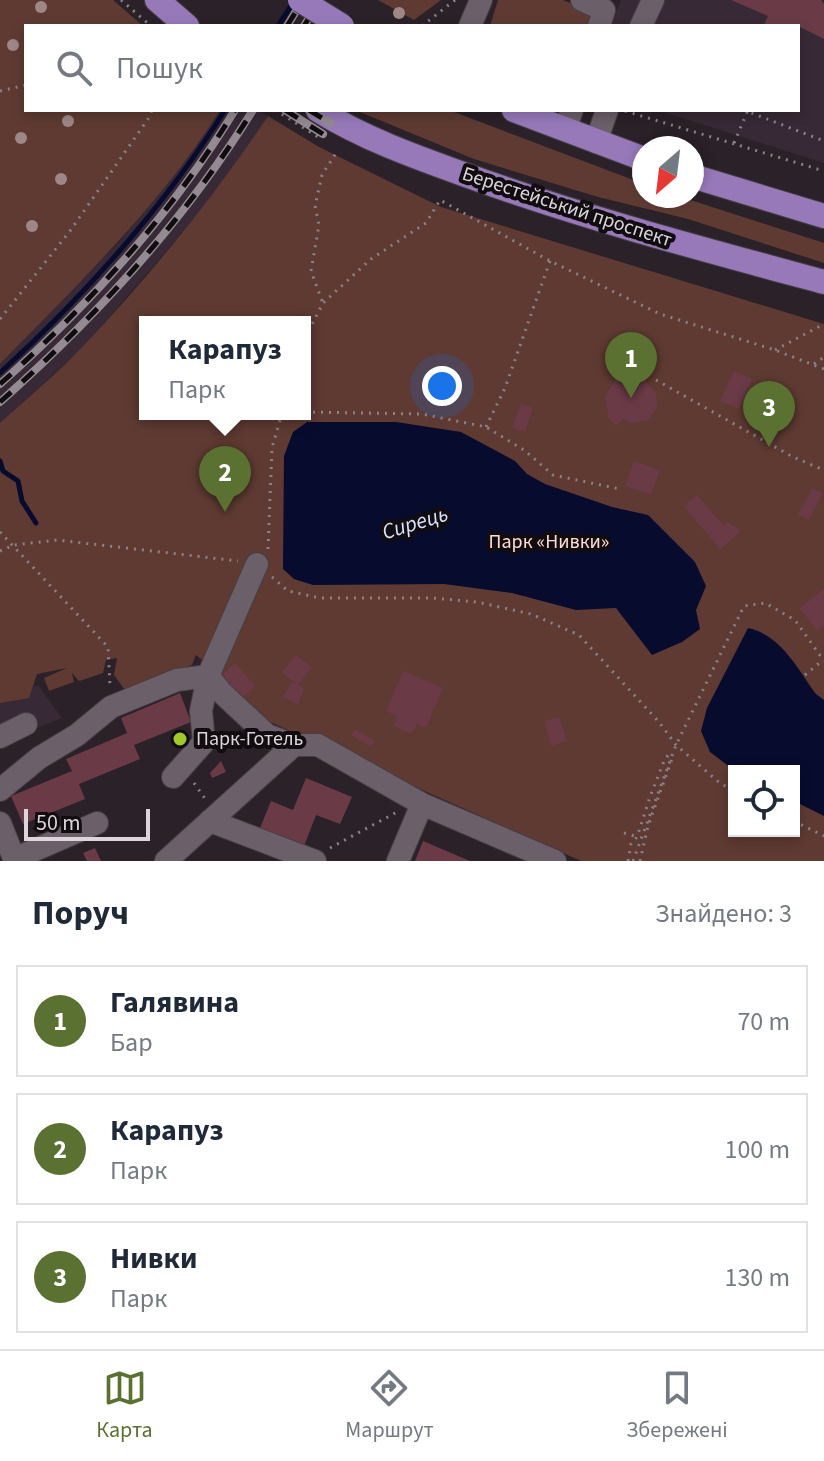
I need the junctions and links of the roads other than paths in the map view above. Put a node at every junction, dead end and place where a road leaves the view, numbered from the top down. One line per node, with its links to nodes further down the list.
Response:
1 (157, 0): 6 (main road)
2 (300, 0): 7 (main road, bridge)
3 (481, 0): 8 (street)
4 (582, 0): 9 (street)
5 (653, 0): 10 (street)
6 (185, 24)
7 (339, 24)
8 (471, 24)
9 (600, 24)
10 (642, 24)
11 (525, 112): 13 (main road)
12 (606, 112): 15 (street)
13 (568, 120): 15 (main road)
14 (323, 122): 19 (main road, Берестейський проспект)
15 (596, 142): 16 (main road)
16 (632, 155)
17 (704, 180): 18 (main road)
18 (824, 216)
19 (824, 282)
20 (257, 564): 21 (street)
21 (208, 676): 24 (street); 25 (street); 26 (street)
22 (26, 724): 23 (street)
23 (0, 737)
24 (294, 745): 27 (street); 28 (street)
25 (177, 772)
26 (0, 790)
27 (422, 804): 34 (street); 35 (street)
28 (210, 814): 32 (street); 33 (street)
29 (0, 823): 31 (street)
30 (97, 823): 31 (street)
31 (14, 860)
32 (312, 860)
33 (166, 861)
34 (398, 861)
35 (555, 861)

